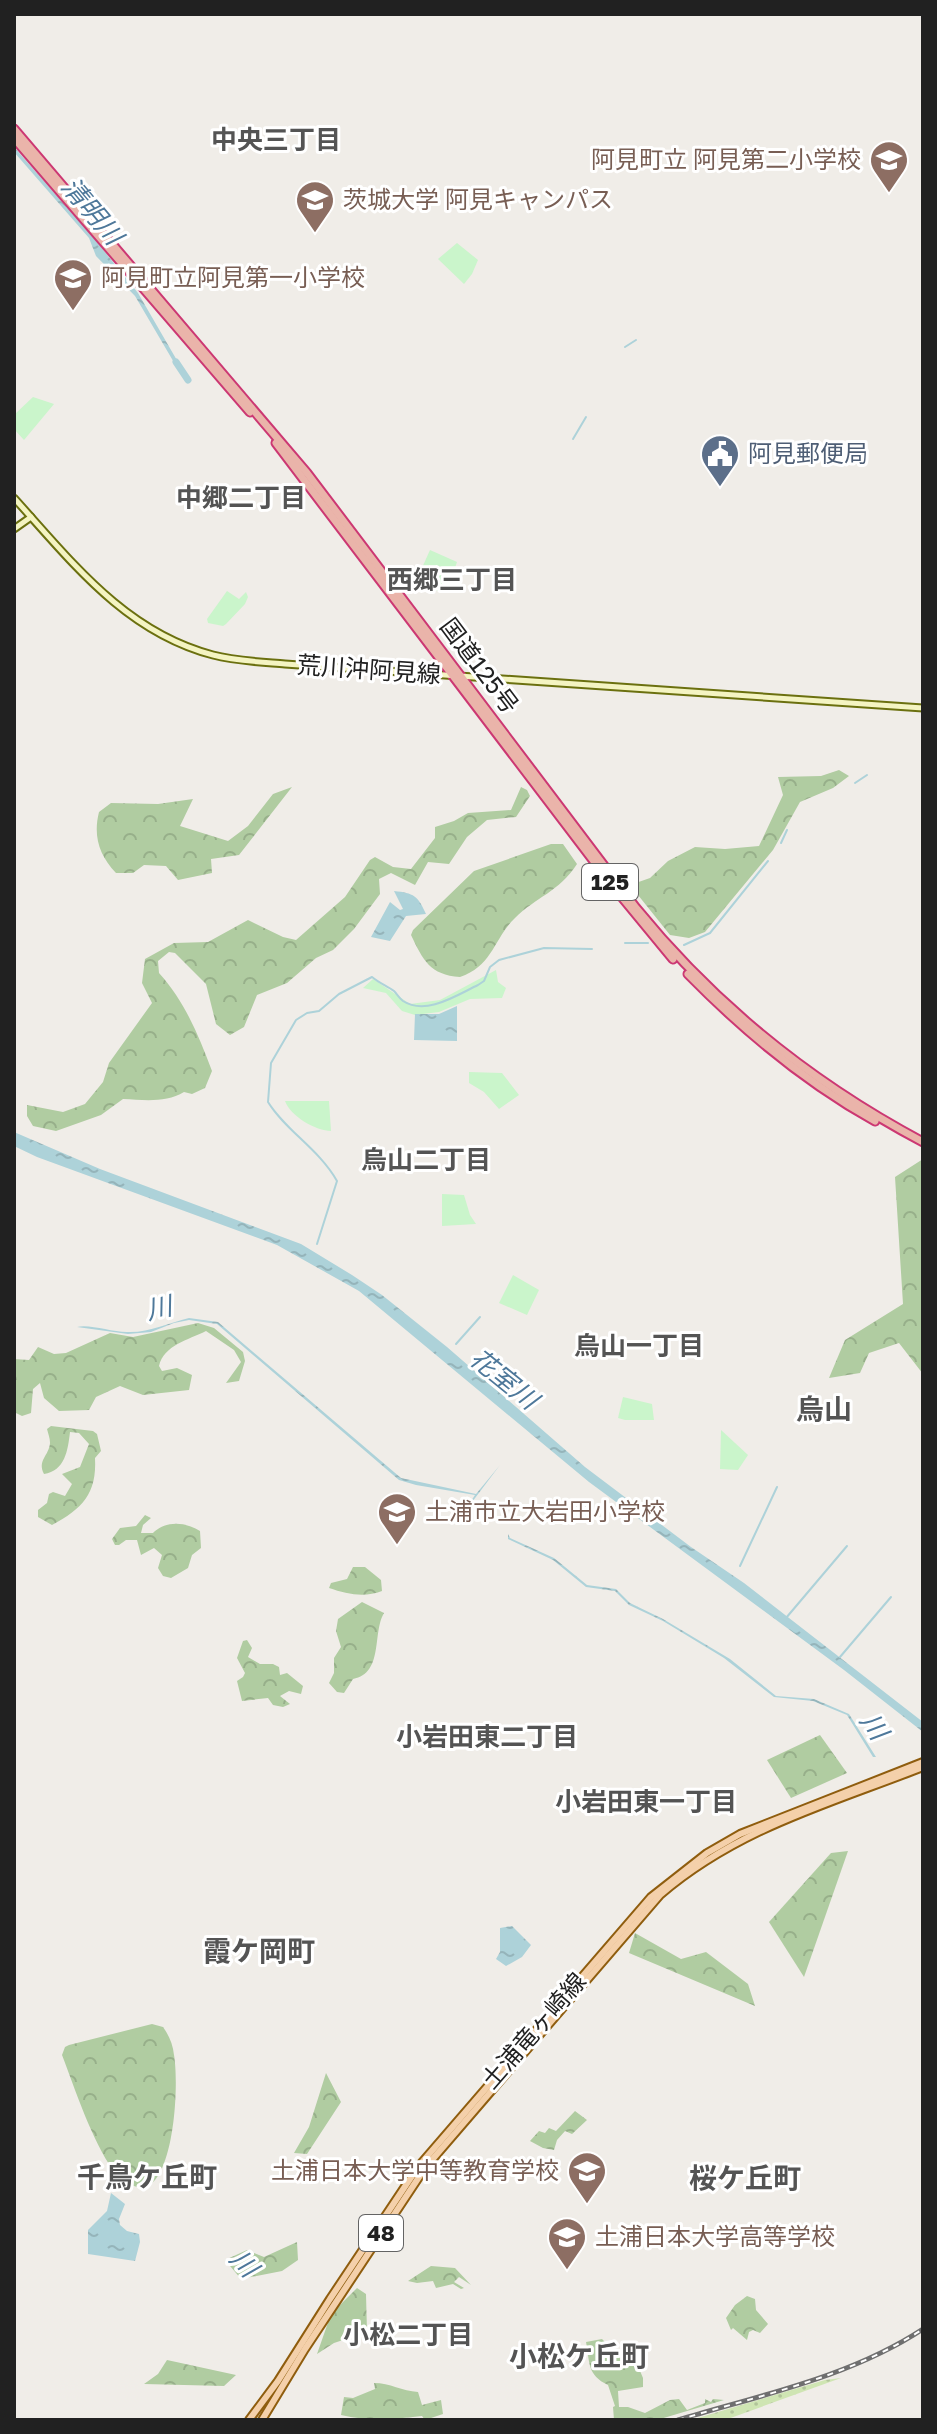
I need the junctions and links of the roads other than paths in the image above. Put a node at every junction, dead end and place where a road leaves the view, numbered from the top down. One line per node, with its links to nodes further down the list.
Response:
1 (14, 129): 6 (highway, 国道125号 / 125)
2 (14, 138): 6 (highway, 国道125号 / 125)
3 (14, 498): 4 (main road, 荒川沖阿見線)
4 (31, 517): 5 (main road); 6 (main road, 荒川沖阿見線)
5 (14, 529)
6 (458, 676): 7 (main road, 荒川沖阿見線); 8 (highway, 国道125号 / 125)
7 (923, 708)
8 (923, 1144)
9 (923, 1765): 10 (main road, 土浦竜ヶ崎線 / 48); 11 (main road, 土浦竜ヶ崎線 / 48)
10 (249, 2420)
11 (262, 2420)

